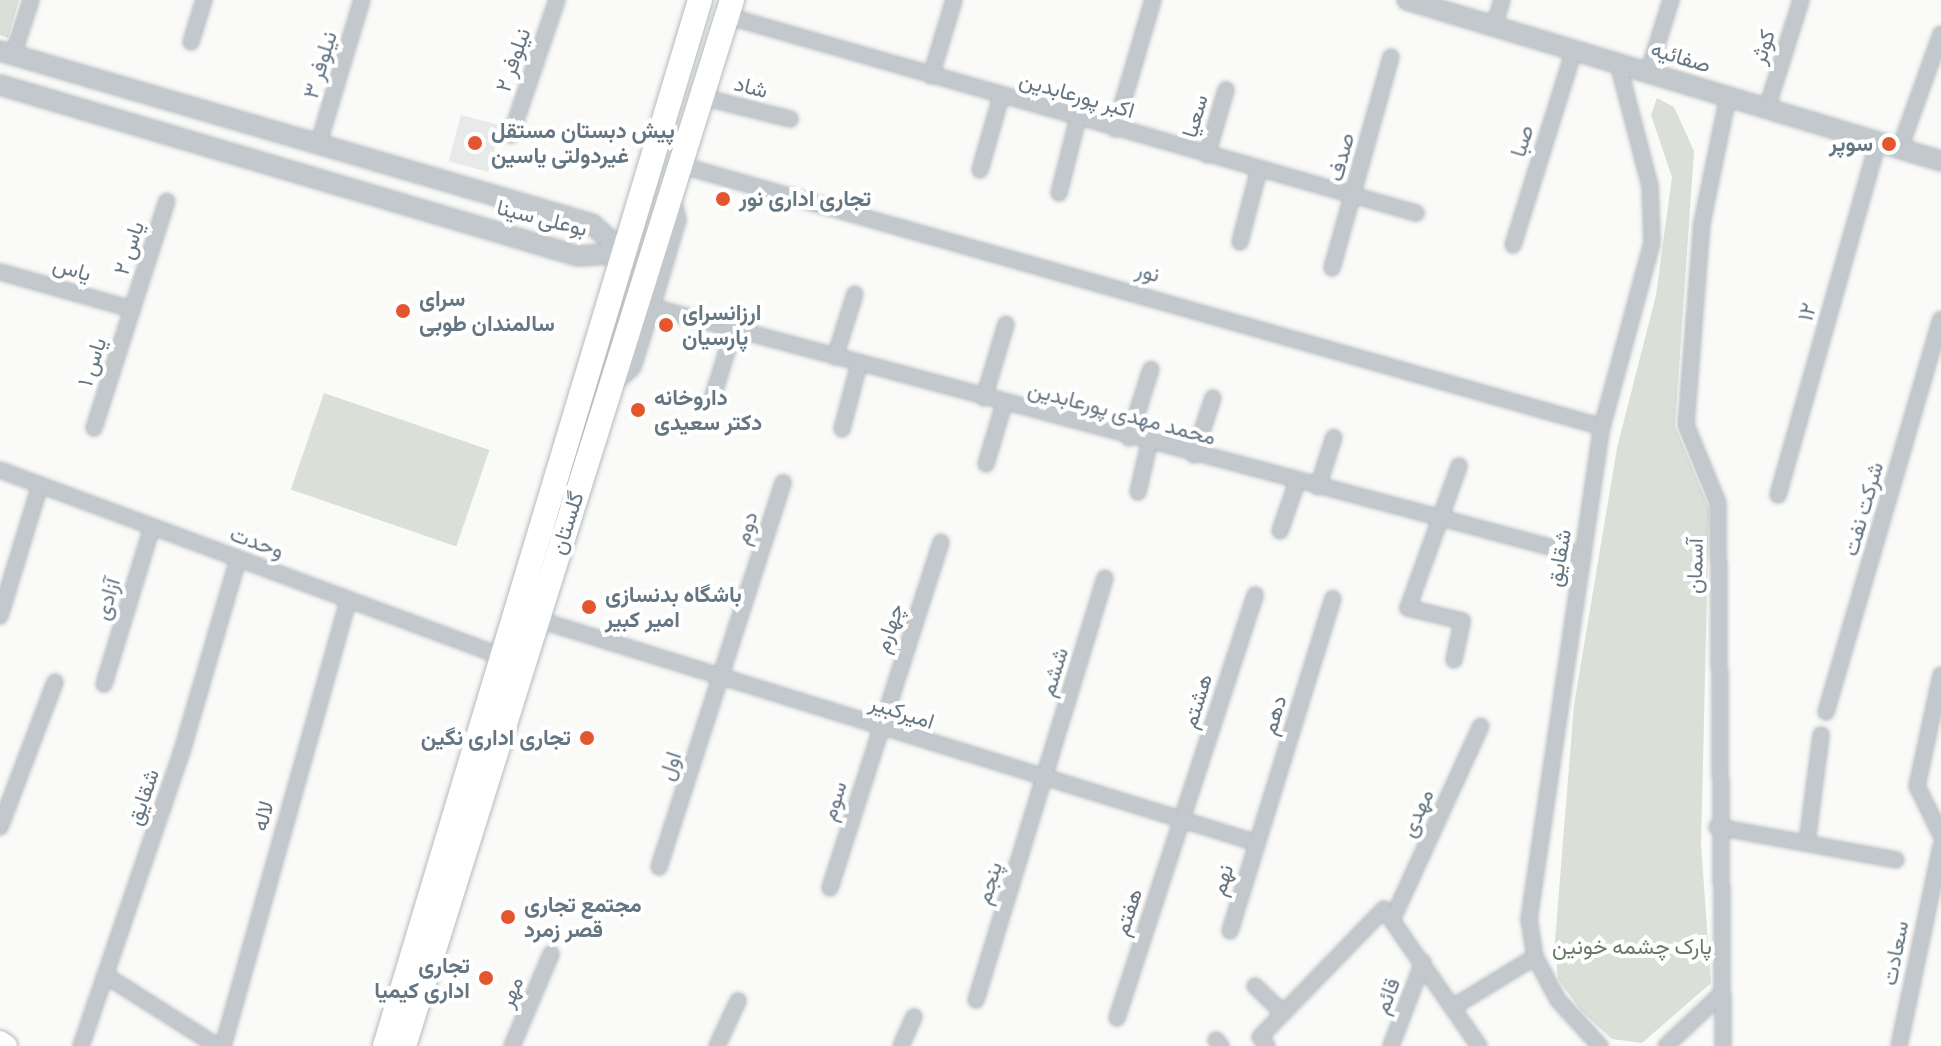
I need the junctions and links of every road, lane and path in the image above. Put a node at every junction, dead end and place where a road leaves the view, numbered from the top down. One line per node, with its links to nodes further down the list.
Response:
1 (31, 0): 17 (street)
2 (204, 0): 15 (street)
3 (362, 0): 32 (street, نیلوفر ۳)
4 (557, 0): 31 (street, نیلوفر ۲)
5 (700, 0): 47 (main road, گلستان)
6 (954, 0): 21 (street)
7 (1153, 0): 30 (street)
8 (1407, 0): 13 (street, صفائیه)
9 (1502, 0): 13 (street)
10 (1671, 0): 20 (street)
11 (1801, 0): 27 (street, کوثر)
12 (730, 8): 21 (street, اکبر پورعابدین); 25 (main road, گلستان)
13 (1494, 26): 16 (street, صفائیه)
14 (1941, 34): 34 (street)
15 (191, 42)
16 (1574, 50): 19 (street, صفائیه); 46 (street, صبا)
17 (7, 53): 22 (street); 32 (street, بوعلی سینا)
18 (1391, 57): 42 (street, صدف)
19 (1618, 63): 20 (street, صفائیه); 65 (street, شقایق)
20 (1648, 73): 24 (street, صفائیه)
21 (931, 76): 26 (street, اکبر پورعابدین)
22 (1, 89): 47 (street, بوعلی سینا)
23 (1226, 90): 35 (street, سعیا)
24 (1728, 96): 27 (street, صفائیه); 108 (street, آسمان)
25 (702, 97): 29 (street, شاد); 37 (main road, گلستان)
26 (1001, 97): 28 (street, اکبر پورعابدین); 39 (street)
27 (1767, 108): 33 (street, صفائیه)
28 (1078, 118): 30 (street, اکبر پورعابدین); 41 (street)
29 (790, 119)
30 (1115, 129): 35 (street, اکبر پورعابدین)
31 (511, 135)
32 (319, 142): 47 (street, بوعلی سینا)
33 (1878, 142): 34 (street, صفائیه); 80 (street, ۱۲)
34 (1900, 148): 36 (street, صفائیه)
35 (1207, 155): 38 (street, اکبر پورعابدین)
36 (1941, 161)
37 (680, 165): 40 (main road, گلستان); 65 (street, نور)
38 (1259, 169): 42 (street, اکبر پورعابدین); 45 (street)
39 (980, 170)
40 (671, 192): 48 (main road, گلستان); 52 (street)
41 (1059, 193)
42 (1353, 196): 44 (street, اکبر پورعابدین); 49 (street, صدف)
43 (167, 201): 53 (street, یاس ۲)
44 (1416, 213)
45 (1240, 242)
46 (1513, 245)
47 (624, 253): 48 (main road); 93 (main road, گلستان)
48 (650, 261): 60 (main road, گلستان)
49 (1332, 268)
50 (0, 272): 53 (street, یاس)
51 (855, 294): 57 (street)
52 (652, 307): 56 (street, محمد مهدی پورعابدین); 60 (street)
53 (132, 309): 66 (street, یاس ۱)
54 (1941, 319): 99 (street, شرکت نفت)
55 (1006, 324): 62 (street)
56 (734, 329): 57 (street, محمد مهدی پورعابدین); 61 (street)
57 (835, 357): 58 (street, محمد مهدی پورعابدین)
58 (859, 364): 62 (street, محمد مهدی پورعابدین); 67 (street)
59 (1151, 369): 69 (street)
60 (608, 392): 92 (main road, گلستان)
61 (713, 396)
62 (984, 398): 64 (street, محمد مهدی پورعابدین)
63 (1213, 398): 71 (street)
64 (1004, 404): 69 (street, محمد مهدی پورعابدین); 72 (street)
65 (1602, 427): 85 (street, شقایق)
66 (94, 428)
67 (842, 429)
68 (1334, 437): 78 (street)
69 (1129, 438): 70 (street, محمد مهدی پورعابدین)
70 (1149, 444): 71 (street, محمد مهدی پورعابدین); 79 (street)
71 (1194, 455): 75 (street, محمد مهدی پورعابدین)
72 (986, 464)
73 (1459, 466): 81 (street)
74 (0, 470): 77 (street, وحدت)
75 (1297, 482): 78 (street, محمد مهدی پورعابدین); 83 (street)
76 (783, 483): 96 (street, دوم)
77 (40, 485): 82 (street, وحدت); 91 (street)
78 (1318, 487): 81 (street, محمد مهدی پورعابدین)
79 (1138, 492)
80 (1778, 495)
81 (1436, 518): 85 (street, محمد مهدی پورعابدین); 94 (street)
82 (152, 527): 86 (street, وحدت); 98 (street, آزادی)
83 (1280, 531)
84 (941, 542): 101 (street, چهارم)
85 (1583, 556): 120 (street, شقایق)
86 (238, 559): 90 (street, وحدت); 122 (street, شقایق)
87 (1105, 578): 105 (street, ششم)
88 (1255, 595): 106 (street, هشتم)
89 (1333, 599): 111 (street, دهم)
90 (348, 600): 93 (street, وحدت); 134 (street, لاله)
91 (0, 616)
92 (536, 619): 96 (street, امیرکبیر); 137 (main road, گلستان)
93 (498, 655): 116 (main road, گلستان)
94 (1454, 660)
95 (1941, 675): 102 (street)
96 (722, 678): 101 (street, امیرکبیر); 114 (street, اول)
97 (55, 682): 107 (street)
98 (104, 684)
99 (1826, 712)
100 (1481, 726): 117 (street, مهدی)
101 (879, 727): 105 (street, امیرکبیر); 115 (street, سوم)
102 (1925, 734): 104 (street); 109 (street)
103 (1821, 735): 110 (street)
104 (1941, 738)
105 (1044, 779): 106 (street, امیرکبیر); 125 (street, پنجم)
106 (1181, 821): 111 (street, امیرکبیر); 130 (street, هفتم)
107 (0, 827)
108 (1717, 827): 110 (street); 124 (street, آسمان)
109 (1941, 835)
110 (1807, 842): 113 (street)
111 (1257, 843): 118 (street, نهم)
112 (1941, 846): 147 (street, سعادت)
113 (1896, 860)
114 (659, 867)
115 (830, 888)
116 (428, 896): 135 (main road); 136 (main road)
117 (1392, 920): 121 (street); 128 (street)
118 (1230, 931)
119 (551, 954): 138 (street, مهر)
120 (1535, 957): 127 (street); 144 (street, شقایق)
121 (1423, 962): 127 (street); 142 (street, قائم)
122 (105, 975): 133 (street, شقایق); 134 (street)
123 (1255, 986): 128 (street)
124 (1719, 996): 145 (street); 146 (street, آسمان)
125 (976, 1000)
126 (738, 1001): 139 (street)
127 (1453, 1007): 143 (street)
128 (1283, 1013): 141 (street)
129 (914, 1017): 140 (street)
130 (1117, 1018)
131 (0, 1042): 132 (main road)
132 (6, 1046)
133 (81, 1046)
134 (220, 1046)
135 (371, 1046)
136 (385, 1046)
137 (404, 1046)
138 (512, 1046)
139 (717, 1046)
140 (901, 1046)
141 (1267, 1046)
142 (1391, 1046)
143 (1479, 1046)
144 (1600, 1046)
145 (1666, 1046)
146 (1723, 1046)
147 (1899, 1046)

